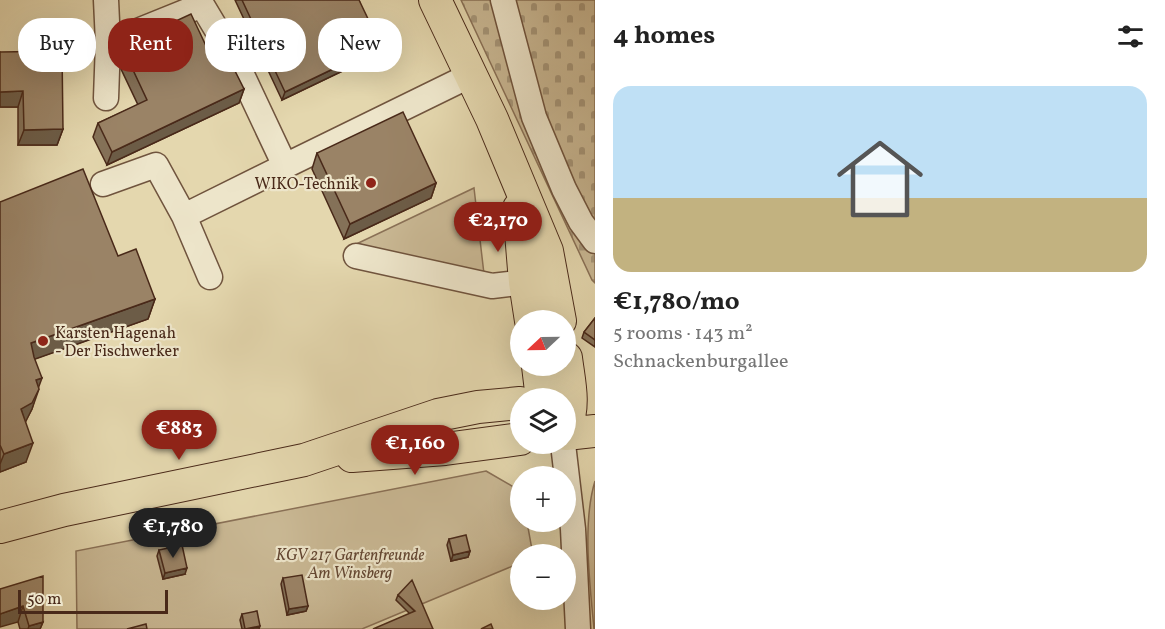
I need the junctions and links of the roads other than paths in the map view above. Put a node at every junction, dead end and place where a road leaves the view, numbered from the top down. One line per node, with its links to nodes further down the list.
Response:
1 (106, 0): 6 (street)
2 (435, 0): 7 (main road)
3 (503, 0): 13 (street)
4 (200, 2): 5 (street); 9 (street)
5 (164, 18)
6 (108, 43): 8 (street)
7 (471, 75): 9 (street); 10 (main road)
8 (106, 98)
9 (285, 165): 12 (street)
10 (516, 180): 16 (main road); 18 (main road)
11 (103, 184): 12 (street)
12 (184, 216): 15 (street)
13 (595, 241)
14 (356, 256): 16 (street)
15 (210, 277)
16 (525, 282): 17 (main road)
17 (529, 310)
18 (558, 310)
19 (510, 404): 24 (main road)
20 (595, 431): 21 (main road)
21 (576, 433)
22 (510, 440): 24 (main road)
23 (564, 454): 26 (street)
24 (304, 460): 25 (main road)
25 (0, 527)
26 (578, 629)

